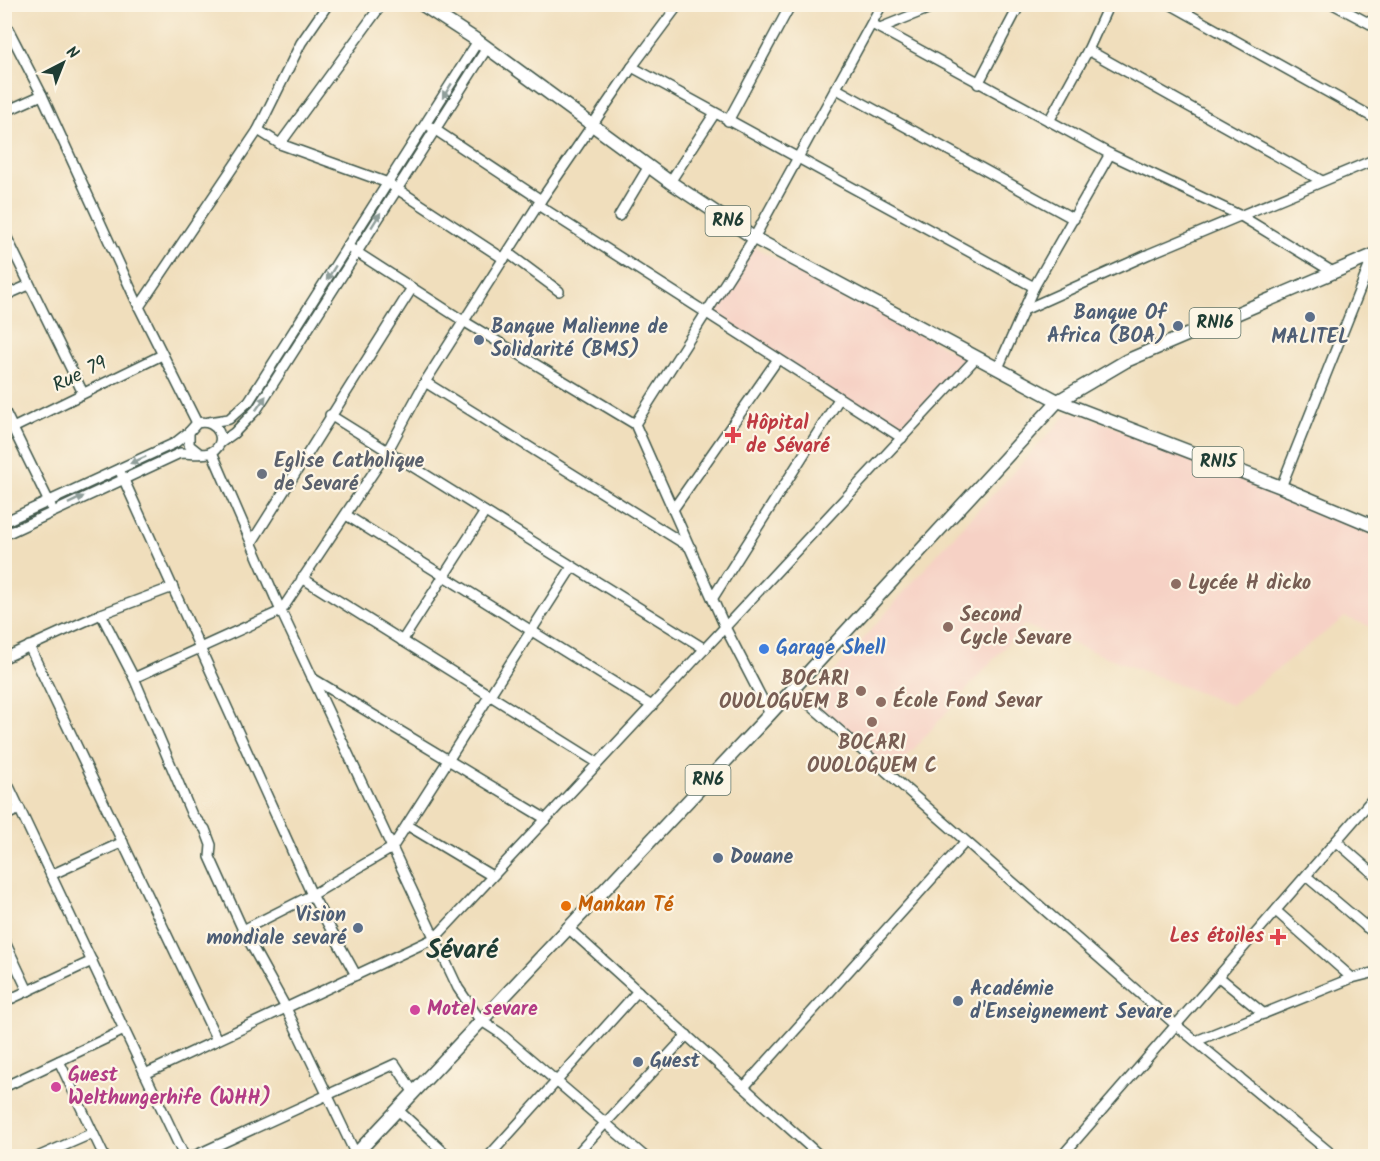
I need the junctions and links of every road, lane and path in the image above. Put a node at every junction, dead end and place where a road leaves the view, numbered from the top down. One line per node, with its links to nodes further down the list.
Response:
1 (328, 4): 28 (street)
2 (382, 4): 29 (street)
3 (422, 4): 15 (main road, RN6)
4 (679, 4): 17 (street)
5 (792, 4): 24 (street)
6 (882, 4): 13 (street)
7 (940, 4): 13 (street)
8 (1020, 4): 18 (street)
9 (1109, 4): 16 (street)
10 (1170, 4): 23 (street)
11 (1333, 4): 14 (street)
12 (5, 24): 20 (street)
13 (876, 26): 18 (street); 19 (street)
14 (1376, 27)
15 (482, 45): 26 (main road, RN6); 27 (street)
16 (1088, 50): 25 (street); 34 (street)
17 (632, 67): 22 (street); 26 (street)
18 (978, 84): 25 (street)
19 (835, 88): 31 (street); 40 (street)
20 (42, 95): 21 (street); 53 (street)
21 (4, 112)
22 (715, 112): 24 (street); 35 (street)
23 (1376, 119)
24 (728, 121): 31 (street)
25 (1049, 122): 30 (street)
26 (592, 124): 33 (main road, RN6); 37 (street)
27 (430, 127): 36 (street); 37 (street)
28 (258, 130): 29 (street); 53 (street)
29 (280, 144): 36 (street)
30 (1110, 154): 39 (street); 40 (street)
31 (798, 159): 42 (street); 49 (street)
32 (1376, 159): 34 (street)
33 (649, 166): 35 (main road, RN6); 38 (street)
34 (1322, 181): 39 (street)
35 (670, 182): 42 (main road, RN6)
36 (392, 186): 43 (street); 44 (street, one-way to 36); 46 (street)
37 (540, 202): 46 (street); 55 (street)
38 (619, 216)
39 (1241, 216): 47 (street); 54 (street)
40 (1074, 219): 49 (street)
41 (4, 232): 48 (street)
42 (754, 238): 55 (street); 58 (main road, RN6)
43 (347, 246): 44 (street); 67 (street, one-way to 67)
44 (356, 252): 50 (street); 73 (street, one-way to 44)
45 (1375, 254): 47 (main road, RN16); 78 (street)
46 (506, 256): 51 (street); 56 (street)
47 (1333, 272): 64 (main road, RN16)
48 (29, 285): 52 (street); 62 (street)
49 (1034, 287): 54 (street)
50 (412, 288): 56 (street); 66 (street)
51 (559, 291)
52 (4, 296)
53 (140, 307): 57 (street)
54 (1024, 310): 60 (street)
55 (706, 313): 59 (street); 69 (street)
56 (465, 322): 61 (street); 69 (street)
57 (162, 355): 62 (street, Rue 79); 68 (street)
58 (976, 357): 60 (main road, RN6); 72 (street)
59 (778, 359): 63 (street); 80 (street)
60 (998, 368): 64 (main road, RN6)
61 (425, 382): 75 (street); 88 (street)
62 (83, 393): 70 (street, Rue 79)
63 (839, 399): 72 (street); 93 (street)
64 (1058, 400): 78 (main road, RN15); 105 (main road, RN6)
65 (4, 410): 70 (street)
66 (330, 415): 75 (street); 87 (street)
67 (209, 422): 68 (street); 73 (street)
68 (197, 423): 71 (street)
69 (635, 424): 80 (street)
70 (13, 428): 79 (street)
71 (189, 432): 76 (street); 77 (street, one-way to 77)
72 (902, 438): 96 (street)
73 (220, 442): 74 (street)
74 (212, 452): 76 (street); 87 (street)
75 (387, 452): 82 (street); 83 (street)
76 (199, 453): 77 (street)
77 (121, 473): 79 (street); 81 (street, one-way to 77); 92 (street)
78 (1281, 487): 85 (main road, RN15)
79 (48, 501): 81 (street); 84 (street)
80 (674, 508): 88 (street)
81 (53, 511): 86 (street)
82 (485, 513): 89 (street); 90 (street)
83 (346, 515): 90 (street); 91 (street)
84 (4, 522)
85 (1376, 527)
86 (4, 535)
87 (252, 542): 94 (street)
88 (691, 548): 93 (street)
89 (572, 567): 97 (street); 101 (street)
90 (445, 575): 97 (street); 98 (street)
91 (302, 578): 94 (street); 98 (street)
92 (172, 587): 95 (street); 100 (street)
93 (714, 596): 96 (street)
94 (281, 611): 100 (street); 104 (street)
95 (101, 614): 99 (street); 103 (street)
96 (725, 627): 101 (street); 108 (street)
97 (532, 630): 106 (street); 107 (street)
98 (402, 641): 106 (street)
99 (30, 646): 102 (street); 118 (street)
100 (200, 648): 103 (street); 125 (street)
101 (705, 649): 107 (street)
102 (4, 658)
103 (134, 678): 130 (street)
104 (312, 678): 109 (street); 120 (street)
105 (792, 689): 108 (main road, RN6); 119 (street)
106 (490, 695): 109 (street); 110 (street)
107 (652, 706): 110 (street)
108 (770, 714): 128 (main road, RN6)
109 (449, 760): 115 (street); 116 (street)
110 (598, 763): 115 (street)
111 (4, 776): 113 (street)
112 (1376, 795): 117 (street)
113 (20, 809): 114 (street); 121 (street)
114 (4, 816)
115 (546, 819): 122 (street)
116 (407, 825): 120 (street); 122 (street)
117 (1336, 841): 123 (street); 124 (street)
118 (123, 842): 121 (street); 148 (street)
119 (965, 842): 145 (street); 154 (street)
120 (392, 848): 125 (street); 132 (street)
121 (51, 875): 134 (street)
122 (492, 876): 132 (street)
123 (1306, 876): 126 (street); 129 (street)
124 (1376, 876)
125 (312, 895): 130 (street); 136 (street)
126 (1276, 911): 137 (street); 138 (street)
127 (1376, 916): 129 (street)
128 (567, 927): 140 (street); 144 (main road, RN6)
129 (1366, 927): 131 (street)
130 (243, 930): 142 (street)
131 (1376, 935)
132 (435, 938): 136 (street); 144 (street)
133 (4, 940): 139 (street)
134 (92, 961): 139 (street); 146 (street)
135 (1376, 972): 138 (street)
136 (356, 975): 142 (street)
137 (1219, 977): 143 (street); 145 (street)
138 (1352, 978): 143 (street)
139 (28, 991): 141 (street)
140 (638, 991): 147 (street); 152 (street)
141 (4, 1002)
142 (286, 1008): 148 (street); 156 (street)
143 (1264, 1014): 149 (street)
144 (480, 1020): 152 (street); 155 (main road, RN6)
145 (1176, 1025): 149 (street); 170 (street)
146 (124, 1030): 150 (street); 151 (street)
147 (687, 1035): 154 (street); 158 (street)
148 (217, 1040): 151 (street)
149 (1196, 1041): 171 (street)
150 (59, 1061): 153 (street); 159 (street)
151 (145, 1074): 162 (street)
152 (557, 1081): 158 (street); 166 (street)
153 (4, 1087)
154 (744, 1087): 169 (street)
155 (414, 1093): 156 (street); 157 (main road, RN6)
156 (327, 1095): 163 (street); 164 (street)
157 (398, 1110): 164 (main road, RN6); 165 (street)
158 (605, 1123): 167 (street); 168 (street)
159 (93, 1133): 160 (street); 161 (street)
160 (40, 1156)
161 (104, 1156)
162 (184, 1156)
163 (194, 1156)
164 (355, 1156)
165 (448, 1156)
166 (489, 1156)
167 (575, 1156)
168 (644, 1156)
169 (820, 1156)
170 (1062, 1156)
171 (1334, 1156)

